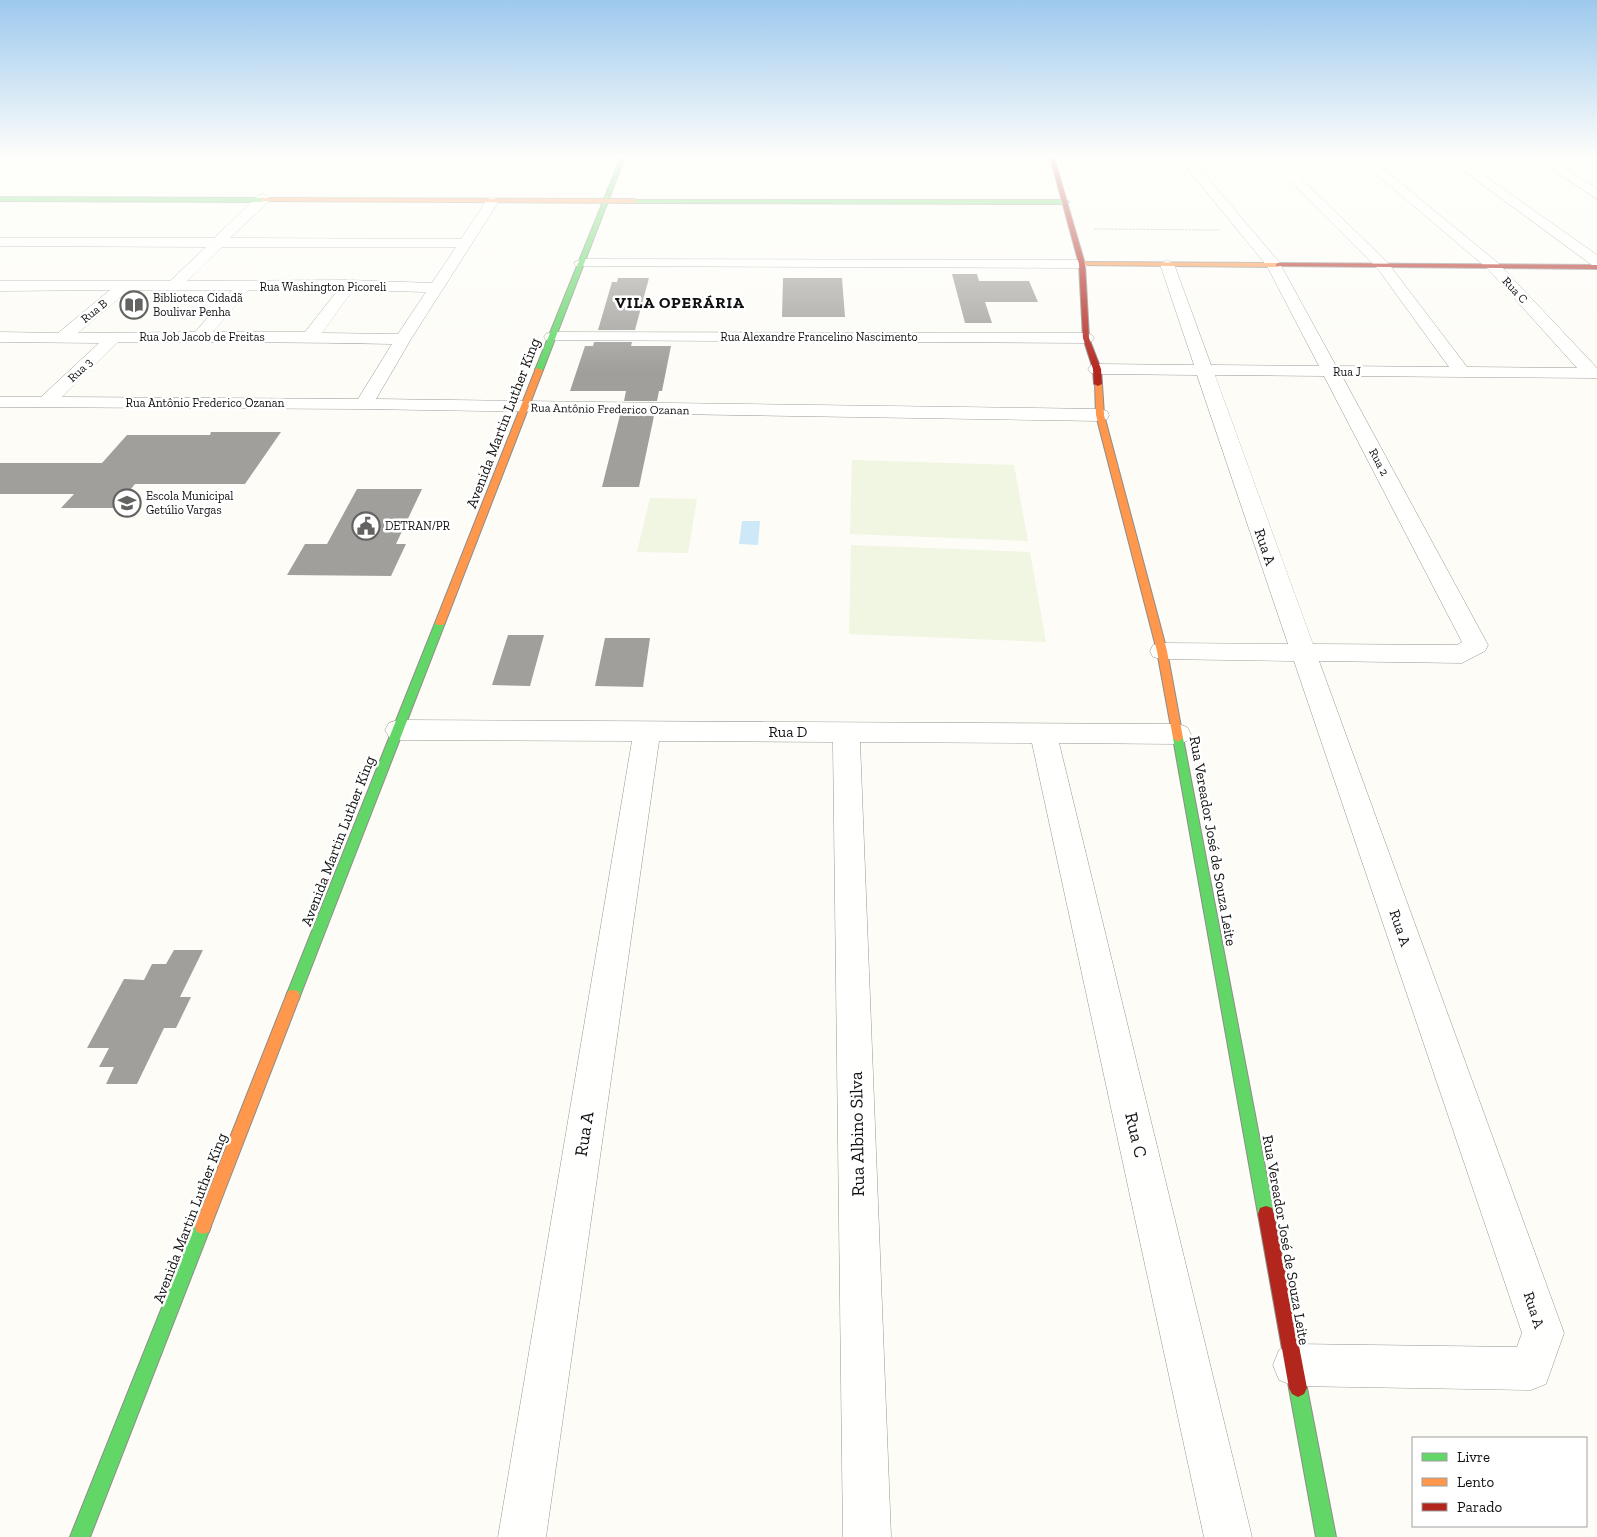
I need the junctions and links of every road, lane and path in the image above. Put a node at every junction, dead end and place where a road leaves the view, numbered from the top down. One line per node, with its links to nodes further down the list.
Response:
1 (1073, 228): 15 (street, Rua Vereador José de Souza Leite)
2 (231, 229): 11 (street)
3 (475, 229): 12 (street)
4 (595, 229): 14 (street, Avenida Martin Luther King)
5 (1136, 229): 9 (path)
6 (1344, 229): 18 (street)
7 (1448, 229): 19 (street, Rua C)
8 (1551, 229): 13 (street)
9 (1246, 230): 17 (street)
10 (1, 243): 11 (street)
11 (216, 243): 12 (street); 22 (street)
12 (465, 243): 26 (street)
13 (1597, 262)
14 (581, 263): 15 (street); 29 (street, Avenida Martin Luther King)
15 (1082, 264): 16 (street); 32 (street, Rua Vereador José de Souza Leite)
16 (1167, 264): 17 (street); 36 (street, Rua A)
17 (1274, 265): 18 (street); 37 (street, Rua 2)
18 (1382, 266): 19 (street); 38 (street)
19 (1493, 266): 20 (street); 39 (street, Rua C)
20 (1597, 267)
21 (126, 285): 22 (street, Rua Washington Picoreli); 25 (street, Rua Washington Picoreli); 30 (street, Rua B)
22 (174, 285): 24 (street, Rua Washington Picoreli)
23 (349, 285): 24 (street, Rua Washington Picoreli); 26 (street, Rua Washington Picoreli); 27 (street)
24 (244, 286): 33 (street)
25 (3, 288)
26 (436, 288): 34 (street)
27 (310, 336): 33 (street, Rua Job Jacob de Freitas); 34 (street, Rua Job Jacob de Freitas)
28 (0, 337): 30 (street, Rua Job Jacob de Freitas)
29 (552, 337): 32 (street, Rua Alexandre Francelino Nascimento); 43 (street, Avenida Martin Luther King)
30 (61, 338): 31 (street, Rua Job Jacob de Freitas)
31 (113, 338): 33 (street, Rua Job Jacob de Freitas); 41 (street, Rua 3)
32 (1086, 338): 35 (street, Rua Vereador José de Souza Leite)
33 (198, 339)
34 (403, 339): 42 (street)
35 (1097, 369): 36 (street, Rua J); 44 (street, Rua Vereador José de Souza Leite)
36 (1203, 370): 37 (street, Rua J); 46 (street, Rua A)
37 (1331, 372): 38 (street, Rua J); 46 (street, Rua 2)
38 (1462, 372): 39 (street, Rua J)
39 (1594, 373)
40 (0, 402): 41 (street, Rua Antônio Frederico Ozanan)
41 (46, 402): 42 (street, Rua Antônio Frederico Ozanan)
42 (364, 404): 43 (street, Rua Antônio Frederico Ozanan)
43 (524, 408): 44 (street, Rua Antônio Frederico Ozanan); 47 (street, Avenida Martin Luther King)
44 (1100, 414): 45 (street, Rua Vereador José de Souza Leite)
45 (1162, 651): 46 (street); 51 (street, Rua Vereador José de Souza Leite)
46 (1302, 653): 52 (street, Rua A)
47 (398, 730): 48 (street, Rua D); 53 (street, Avenida Martin Luther King)
48 (647, 731): 49 (street, Rua D); 54 (street, Rua A)
49 (846, 732): 50 (street, Rua D); 55 (street, Rua Albino Silva)
50 (1043, 733): 51 (street, Rua D); 56 (street, Rua C)
51 (1178, 734): 52 (street, Rua Vereador José de Souza Leite)
52 (1294, 1365): 57 (street, Rua Vereador José de Souza Leite)
53 (80, 1537)
54 (522, 1537)
55 (867, 1537)
56 (1228, 1537)
57 (1326, 1537)

